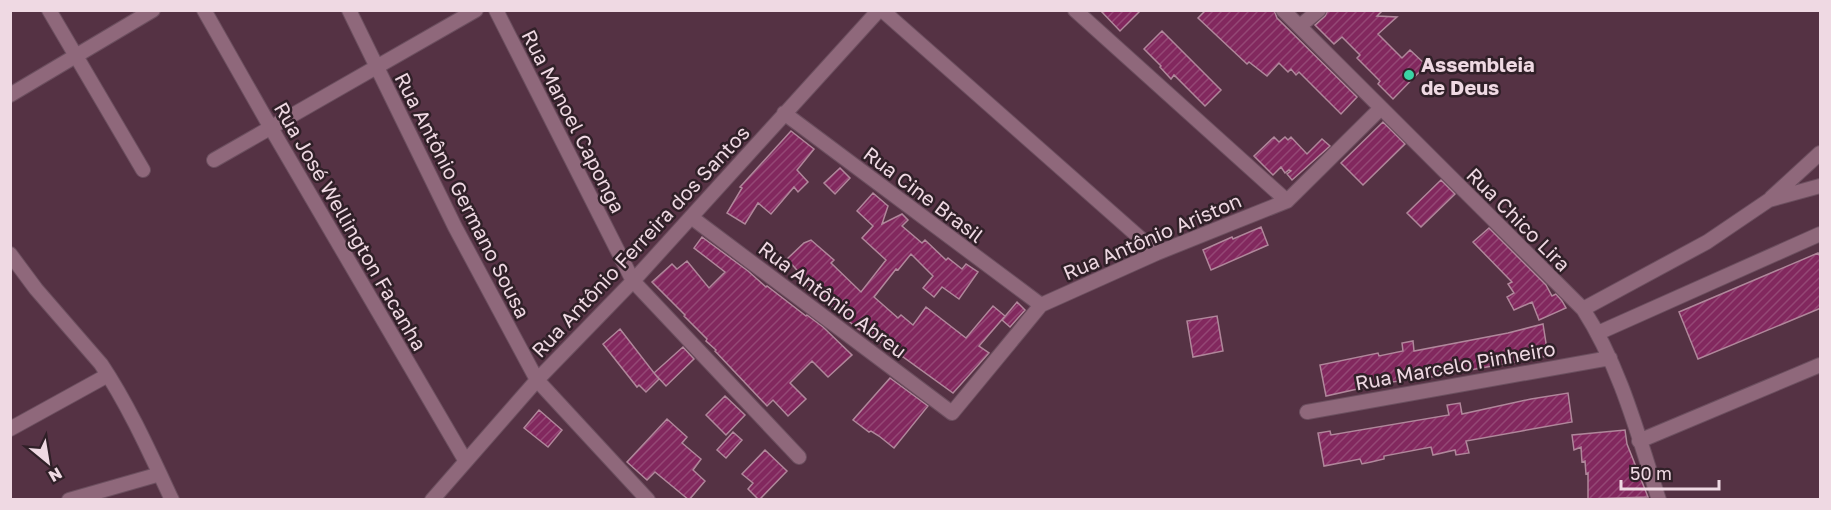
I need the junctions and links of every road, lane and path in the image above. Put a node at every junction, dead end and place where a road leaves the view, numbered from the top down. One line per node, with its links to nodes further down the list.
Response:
1 (49, 10): 12 (street)
2 (153, 10): 12 (street)
3 (204, 10): 17 (street, Rua José Wellington Facanha)
4 (349, 10): 13 (street, Rua Antônio Germano Sousa)
5 (476, 10): 13 (street)
6 (496, 10): 28 (street, Rua Manoel Caponga)
7 (880, 10): 16 (street, Rua Antônio Ferreira dos Santos); 26 (street)
8 (1075, 10): 23 (street)
9 (1283, 10): 11 (street, Rua Chico Lira)
10 (1319, 10): 11 (street)
11 (1300, 26): 15 (street, Rua Chico Lira)
12 (76, 56): 14 (street); 20 (street)
13 (376, 68): 17 (street); 35 (street, Rua Antônio Germano Sousa)
14 (10, 94)
15 (1380, 109): 23 (street, Rua Antônio Ariston); 30 (street, Rua Chico Lira)
16 (784, 113): 24 (street, Rua Antônio Ferreira dos Santos); 29 (street, Rua Cine Brasil)
17 (271, 128): 19 (street); 41 (street, Rua José Wellington Facanha)
18 (1821, 153): 22 (street)
19 (214, 160)
20 (143, 170)
21 (1821, 186): 22 (street)
22 (1769, 200): 30 (street)
23 (1287, 201): 26 (street, Rua Antônio Ariston)
24 (691, 217): 28 (street, Rua Antônio Ferreira dos Santos); 37 (street, Rua Antônio Abreu)
25 (1821, 234): 31 (street)
26 (1157, 253): 29 (street, Rua Antônio Ariston)
27 (10, 254): 34 (street)
28 (633, 281): 35 (street, Rua Antônio Ferreira dos Santos); 40 (street, Rua Manoel Caponga)
29 (1041, 305): 37 (street, Rua Antônio Ariston)
30 (1583, 309): 31 (street, Rua Chico Lira)
31 (1598, 333): 32 (street, Rua Chico Lira)
32 (1610, 358): 36 (street, Rua Marcelo Pinheiro); 39 (street, Rua Chico Lira)
33 (1821, 365): 39 (street)
34 (108, 375): 38 (street); 42 (street)
35 (537, 380): 41 (street, Rua Antônio Ferreira dos Santos); 46 (street, Rua Antônio Germano Sousa)
36 (1307, 412)
37 (952, 413)
38 (10, 429)
39 (1640, 441): 47 (street, Rua Chico Lira)
40 (799, 457)
41 (465, 460): 45 (street, Rua Antônio Ferreira dos Santos)
42 (160, 474): 43 (street); 44 (street)
43 (69, 500)
44 (172, 500)
45 (432, 500)
46 (648, 500)
47 (1659, 500)

